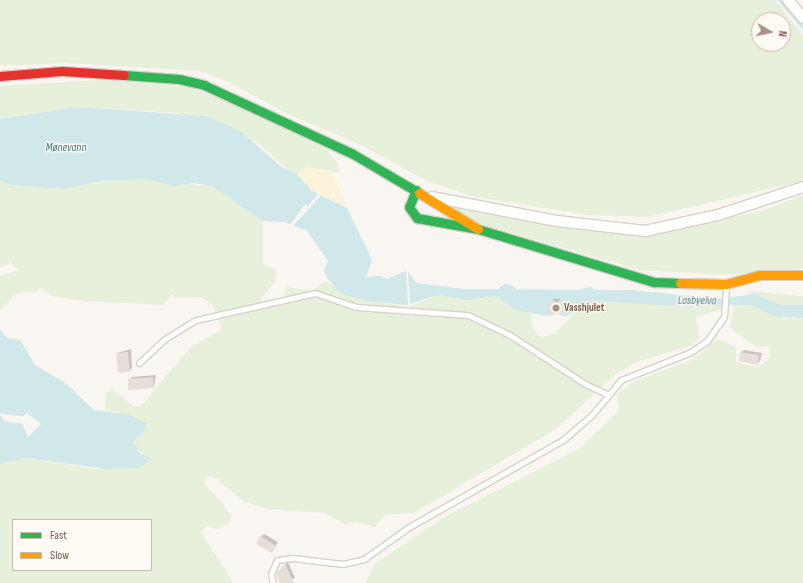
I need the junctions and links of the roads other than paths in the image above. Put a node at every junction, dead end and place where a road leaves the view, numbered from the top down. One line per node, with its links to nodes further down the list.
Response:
1 (788, 0): 2 (street)
2 (803, 18)
3 (0, 76): 5 (street)
4 (803, 187): 6 (street)
5 (416, 190): 6 (street); 7 (street)
6 (427, 196): 7 (street)
7 (478, 229): 9 (street)
8 (803, 274): 9 (street)
9 (726, 284): 11 (lane)
10 (139, 363): 11 (lane)
11 (607, 394): 12 (lane)
12 (273, 583)

